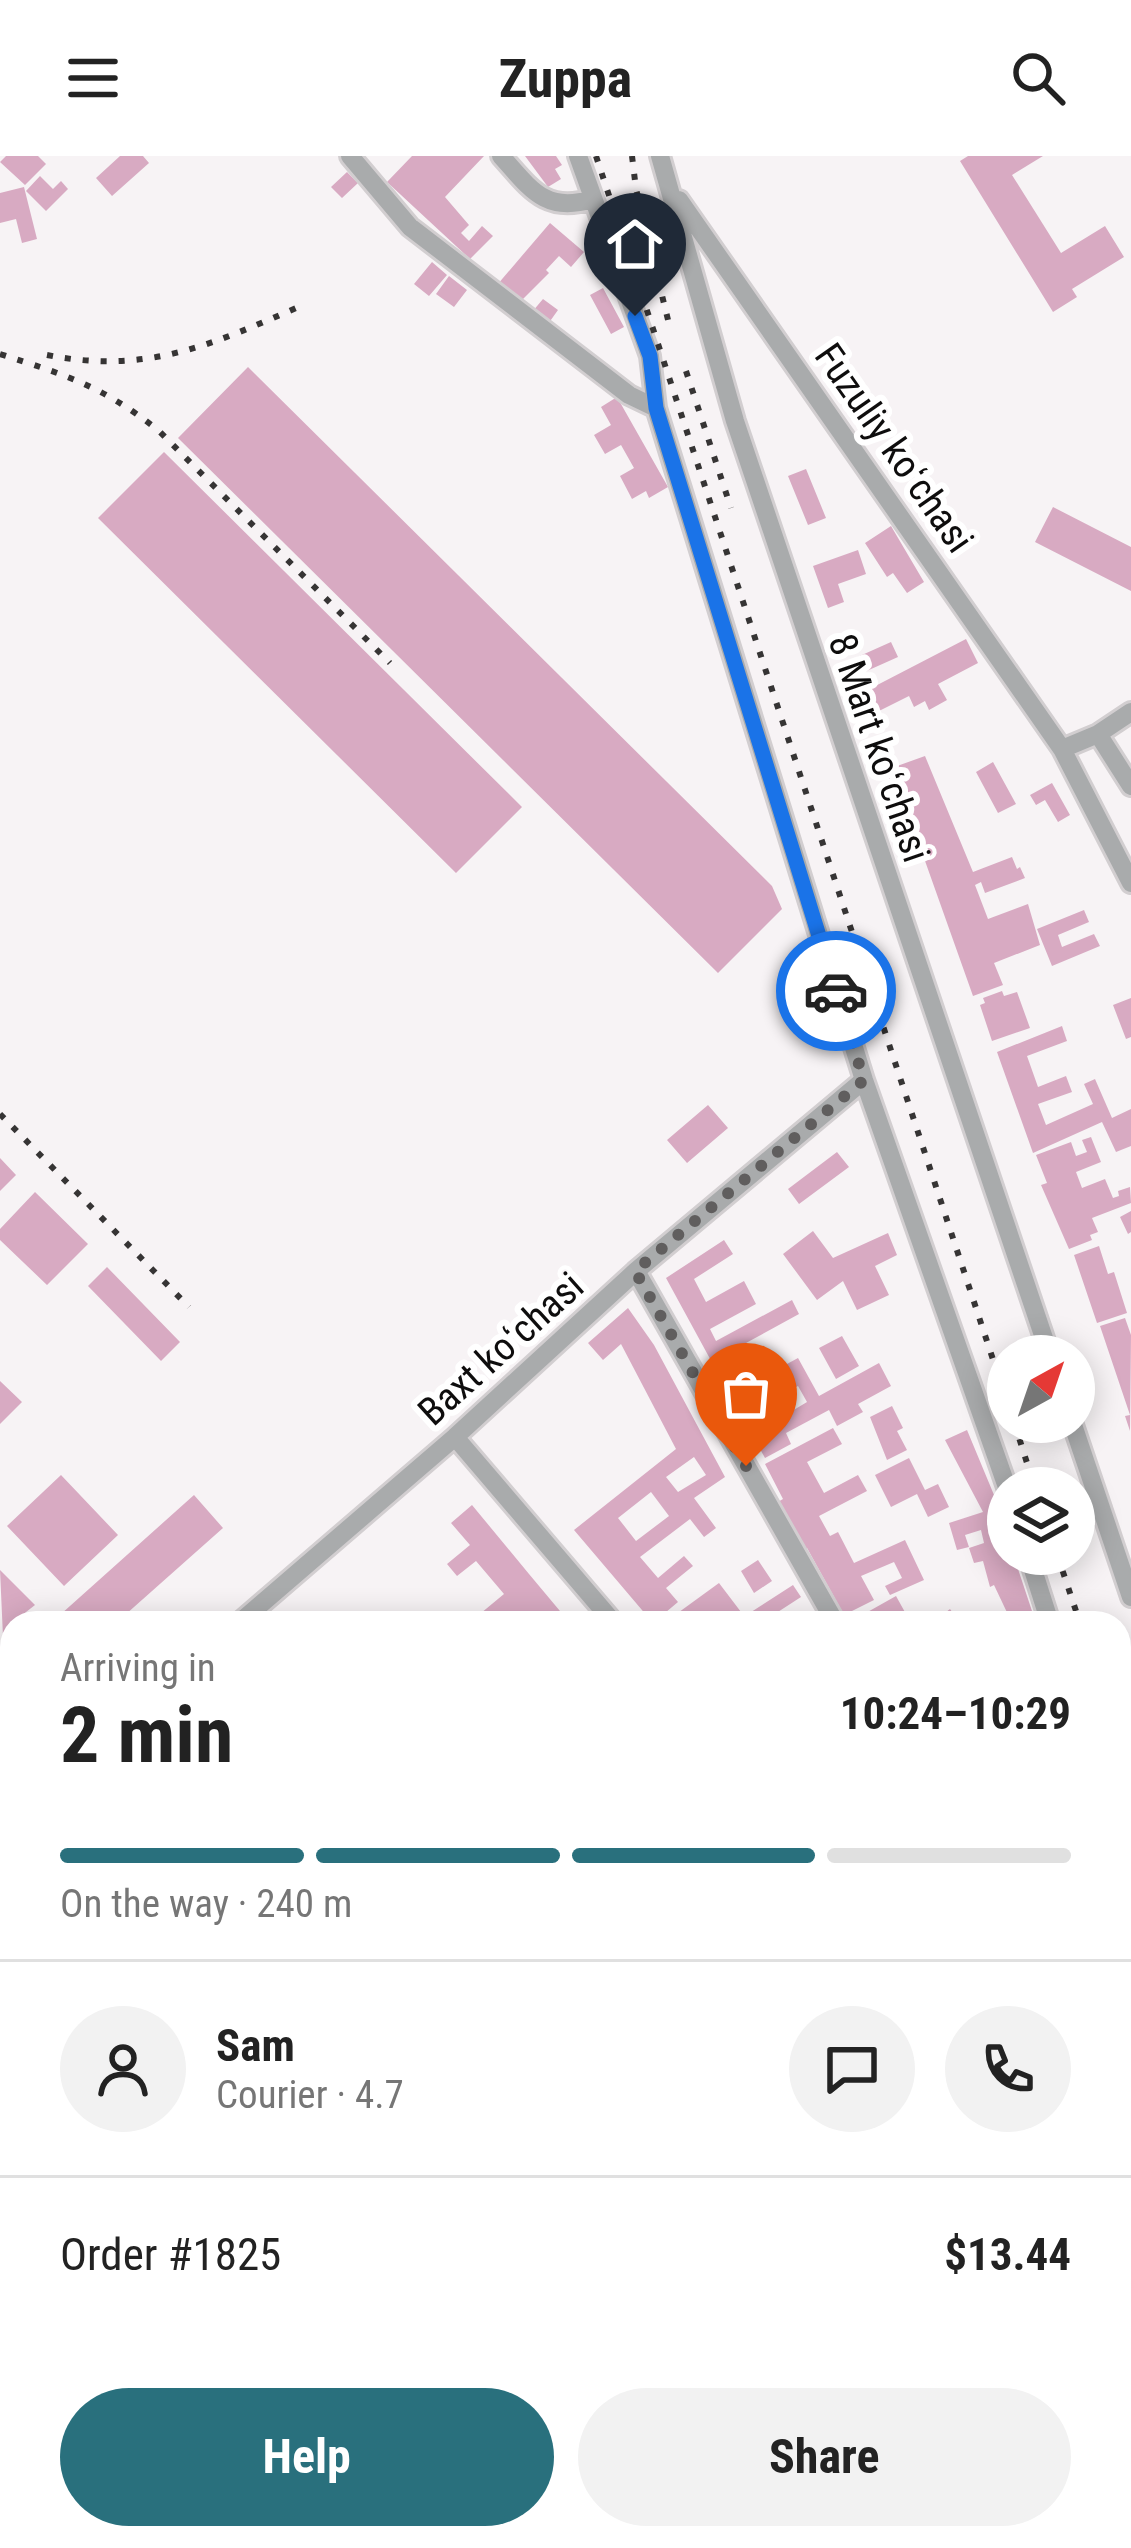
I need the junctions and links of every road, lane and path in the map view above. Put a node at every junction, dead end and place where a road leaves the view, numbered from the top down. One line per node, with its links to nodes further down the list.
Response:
1 (350, 156): 7 (street)
2 (501, 156): 6 (street)
3 (578, 156): 6 (street)
4 (660, 156): 5 (street, 8 Mart koʻchasi)
5 (670, 187): 10 (street, Fuzuliy koʻchasi); 15 (street, 8 Mart koʻchasi)
6 (592, 199): 7 (street)
7 (656, 408): 13 (street)
8 (1131, 712): 9 (street)
9 (1098, 734): 10 (street); 11 (street)
10 (1062, 749): 12 (street, Fuzuliy koʻchasi)
11 (1131, 786)
12 (1131, 883)
13 (864, 1080): 14 (street, Baxt koʻchasi); 18 (street)
14 (635, 1271): 16 (street, Baxt koʻchasi); 23 (street)
15 (1043, 1335)
16 (455, 1437): 21 (street, Baxt koʻchasi); 22 (street)
17 (1079, 1443): 20 (street)
18 (1000, 1467)
19 (1035, 1575): 24 (street)
20 (1131, 1597)
21 (253, 1611)
22 (604, 1611)
23 (829, 1611)
24 (1046, 1611)

